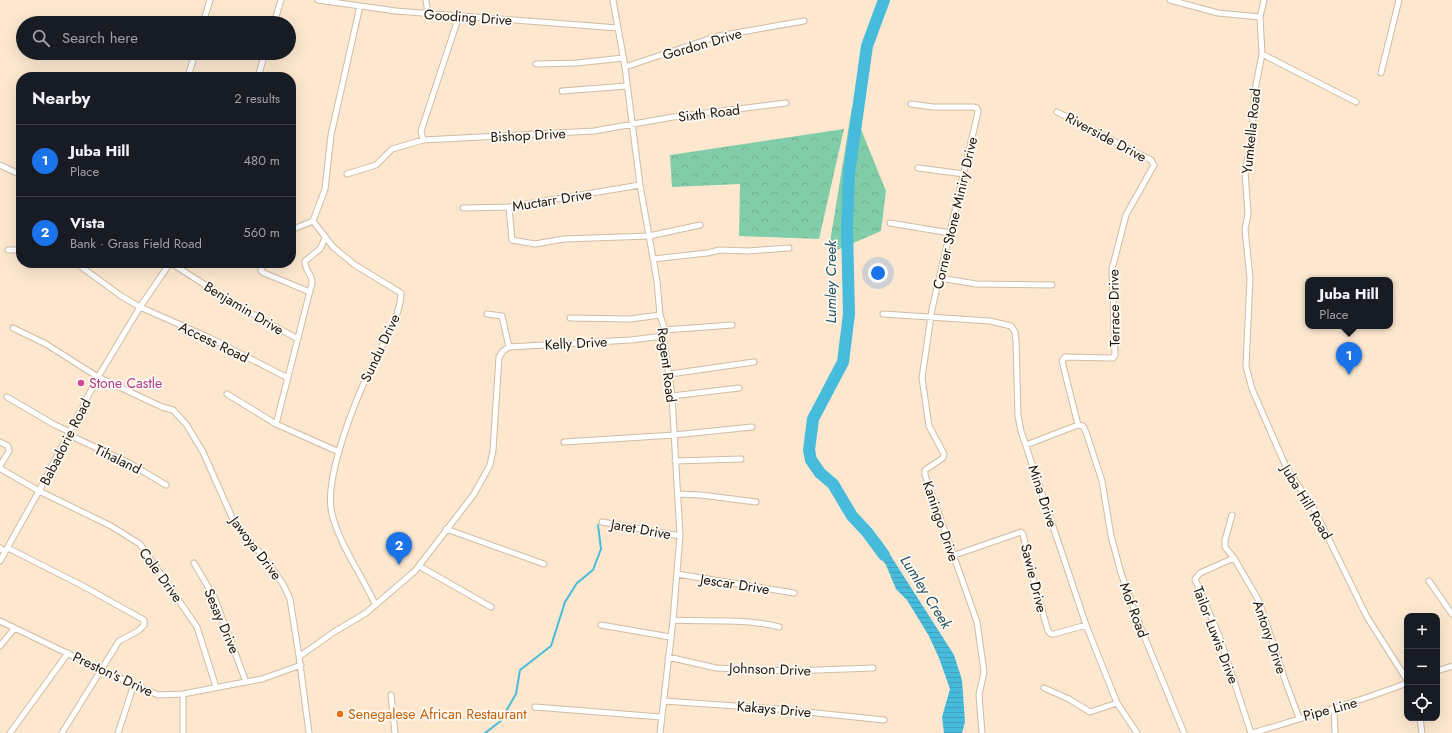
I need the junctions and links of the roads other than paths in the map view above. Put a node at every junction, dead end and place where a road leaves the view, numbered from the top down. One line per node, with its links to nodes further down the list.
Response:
1 (210, 0): 11 (street)
2 (281, 0): 12 (street)
3 (318, 0): 9 (street, Gooding Drive)
4 (426, 0): 10 (street)
5 (613, 0): 16 (street, Regent Road)
6 (1170, 0): 14 (street)
7 (1264, 0): 14 (street, Yumkella Road)
8 (1399, 0): 25 (street)
9 (360, 6): 10 (street, Gooding Drive); 43 (street)
10 (428, 14): 13 (street, Gooding Drive)
11 (205, 16)
12 (276, 16)
13 (459, 16): 16 (street, Gooding Drive); 33 (street)
14 (1260, 17): 17 (street, Yumkella Road)
15 (804, 21): 22 (street, Gordon Drive)
16 (618, 28): 18 (street, Regent Road)
17 (1262, 54): 29 (street); 70 (street, Yumkella Road)
18 (623, 58): 21 (street); 22 (street, Regent Road)
19 (193, 60): 23 (street)
20 (263, 60): 24 (street)
21 (536, 64)
22 (625, 67): 26 (street, Regent Road)
23 (189, 72)
24 (259, 72)
25 (1381, 73)
26 (627, 86): 27 (street); 32 (street, Regent Road)
27 (562, 91)
28 (786, 102): 32 (street, Sixth Road)
29 (1356, 102)
30 (911, 104): 39 (street, Corner Stone Miniry Drive)
31 (1057, 112): 34 (street, Riverside Drive)
32 (632, 123): 33 (street, Bishop Drive); 40 (street, Regent Road)
33 (423, 140): 38 (street, Bishop Drive)
34 (1153, 163): 82 (street, Terrace Drive)
35 (0, 165): 37 (street)
36 (918, 168): 39 (street)
37 (16, 173)
38 (347, 174)
39 (964, 174): 47 (street, Corner Stone Miniry Drive)
40 (640, 185): 41 (street, Muctarr Drive); 48 (street, Regent Road)
41 (509, 207): 42 (street, Muctarr Drive); 48 (street)
42 (463, 208)
43 (313, 222): 46 (street); 49 (street, Sundu Drive)
44 (890, 223): 47 (street)
45 (700, 225): 48 (street)
46 (296, 228)
47 (950, 233): 58 (street, Corner Stone Miniry Drive)
48 (648, 236): 53 (street, Regent Road)
49 (325, 238): 60 (street); 89 (street, Sundu Drive)
50 (790, 248): 53 (street)
51 (8, 250): 52 (street)
52 (16, 250)
53 (653, 259): 64 (street, Regent Road)
54 (83, 268): 61 (street, Access Road)
55 (167, 268): 61 (street, Babadorie Road)
56 (178, 268): 71 (street, Benjamin Drive)
57 (261, 268): 60 (street)
58 (940, 278): 59 (street); 66 (street, Corner Stone Miniry Drive)
59 (1052, 285)
60 (310, 292): 71 (street)
61 (140, 307): 75 (street, Babadorie Road); 76 (street, Access Road)
62 (487, 314): 72 (street)
63 (884, 314): 66 (street)
64 (660, 315): 65 (street); 69 (street, Regent Road)
65 (570, 318)
66 (931, 318): 88 (street, Mina Drive); 102 (street, Kaningo Drive)
67 (732, 325): 69 (street, Kelly Drive)
68 (13, 328): 75 (street, Jawoya Drive)
69 (664, 333): 72 (street, Kelly Drive); 74 (street, Regent Road)
70 (1246, 335): 130 (street, Juba Hill Road)
71 (298, 339): 76 (street)
72 (509, 347): 98 (street)
73 (754, 362): 74 (street)
74 (670, 374): 79 (street, Regent Road)
75 (98, 376): 84 (street, Babadorie Road); 125 (street, Jawoya Drive)
76 (288, 378): 81 (street)
77 (739, 388): 79 (street)
78 (227, 394): 81 (street)
79 (672, 396): 85 (street, Regent Road)
80 (6, 397): 84 (street, Tihaland)
81 (276, 424): 89 (street)
82 (1078, 425): 88 (street); 155 (street, Mof Road)
83 (752, 427): 85 (street)
84 (70, 433): 92 (street, Tihaland); 93 (street, Babadorie Road)
85 (674, 436): 87 (street); 91 (street, Regent Road)
86 (0, 442): 93 (street, Cole Drive)
87 (564, 442)
88 (1026, 445): 117 (street, Mina Drive)
89 (339, 452): 111 (street, Sundu Drive)
90 (742, 459): 91 (street)
91 (675, 461): 94 (street, Regent Road)
92 (166, 485)
93 (39, 491): 101 (street, Babadorie Road); 134 (street, Cole Drive)
94 (678, 494): 95 (street); 99 (street, Regent Road)
95 (756, 502)
96 (1232, 515): 103 (street, Antony Drive)
97 (602, 522): 99 (street, Jaret Drive)
98 (446, 529): 106 (street); 107 (street)
99 (680, 536): 108 (street, Regent Road)
100 (0, 548): 101 (street)
101 (6, 550): 104 (street, Babadorie Road); 128 (street)
102 (952, 556): 117 (street, Sawie Drive); 153 (street, Kaningo Drive)
103 (1234, 558): 143 (street, Antony Drive); 156 (street, Tailor Luwis Drive)
104 (0, 561)
105 (194, 563): 131 (street, Sesay Drive)
106 (544, 564)
107 (419, 566): 111 (street); 112 (street)
108 (677, 574): 110 (street, Jescar Drive); 114 (street, Regent Road)
109 (1429, 580): 113 (street)
110 (794, 593)
111 (376, 604): 123 (street)
112 (491, 607)
113 (1452, 614)
114 (673, 620): 118 (street); 120 (street, Regent Road)
115 (0, 621): 119 (street, Preston's Drive)
116 (601, 625): 120 (street)
117 (1086, 626): 139 (street, Mina Drive)
118 (779, 627)
119 (14, 629): 121 (street); 122 (street, Preston's Drive)
120 (670, 637): 124 (street, Regent Road)
121 (0, 646)
122 (68, 653): 128 (street, Preston's Drive); 146 (street)
123 (300, 656)
124 (668, 658): 127 (street, Johnson Drive); 138 (street, Regent Road)
125 (300, 665): 131 (street, Preston's Drive); 150 (street, Jawoya Drive)
126 (1452, 666): 129 (street)
127 (873, 668)
128 (102, 670): 133 (street, Preston's Drive); 147 (street)
129 (1440, 670)
130 (1404, 676)
131 (246, 682): 134 (street, Preston's Drive)
132 (1404, 682): 141 (street, Pipe Line)
133 (134, 684): 136 (street, Preston's Drive); 148 (street)
134 (216, 687): 136 (street, Preston's Drive)
135 (1044, 688): 139 (street)
136 (183, 694): 149 (street)
137 (391, 695): 151 (street)
138 (664, 701): 142 (street, Regent Road); 144 (street, Kakays Drive)
139 (1117, 703): 154 (street, Mina Drive)
140 (535, 707): 142 (street)
141 (1334, 709): 143 (street, Pipe Line); 157 (street)
142 (661, 717): 152 (street, Regent Road)
143 (1299, 718): 156 (street, Pipe Line)
144 (884, 720)
145 (1420, 721): 158 (street)
146 (10, 733)
147 (62, 733)
148 (118, 733)
149 (183, 733)
150 (309, 733)
151 (395, 733)
152 (660, 733)
153 (982, 733)
154 (1137, 733)
155 (1184, 733)
156 (1252, 733)
157 (1335, 733)
158 (1422, 733)

